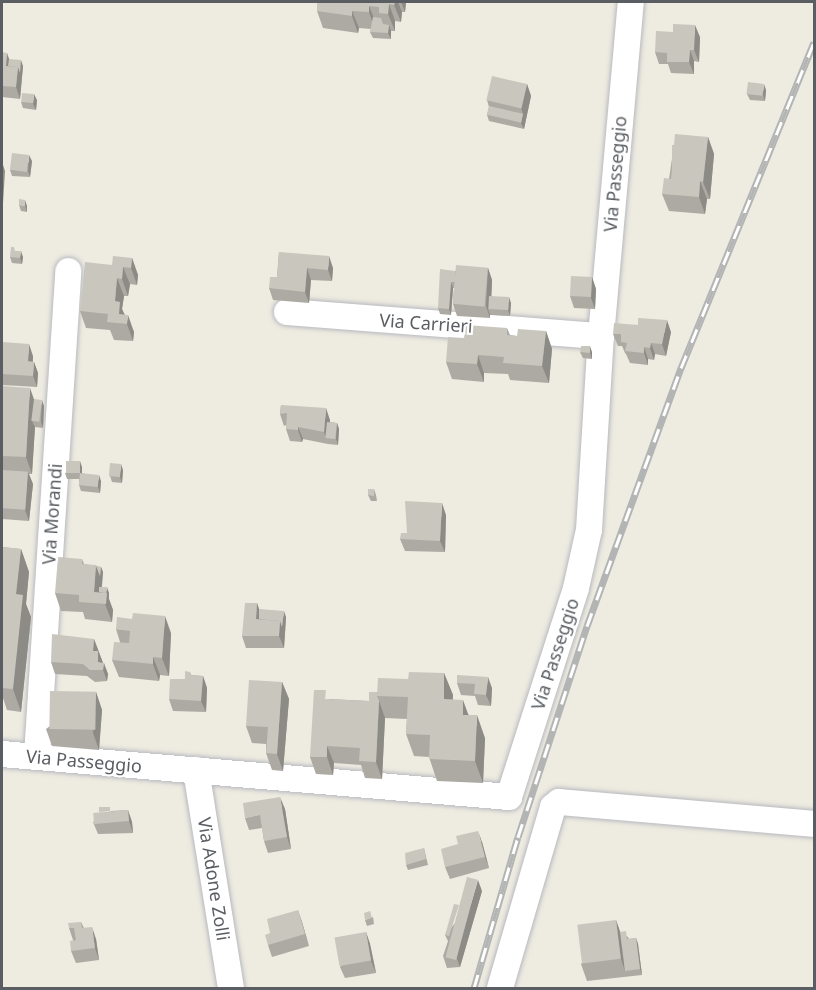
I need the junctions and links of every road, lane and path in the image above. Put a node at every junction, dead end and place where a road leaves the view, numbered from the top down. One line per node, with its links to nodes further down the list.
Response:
1 (631, 2): 4 (street, Via Passeggio)
2 (68, 271): 6 (street, Via Morandi)
3 (287, 312): 4 (street, Via Carrieri)
4 (601, 336): 7 (street, Via Passeggio)
5 (2, 754): 6 (street, Via Passeggio)
6 (37, 756): 7 (street, Via Passeggio)
7 (196, 770): 9 (street, Via Adone Zolli)
8 (814, 824): 10 (street)
9 (231, 988)
10 (500, 988)

